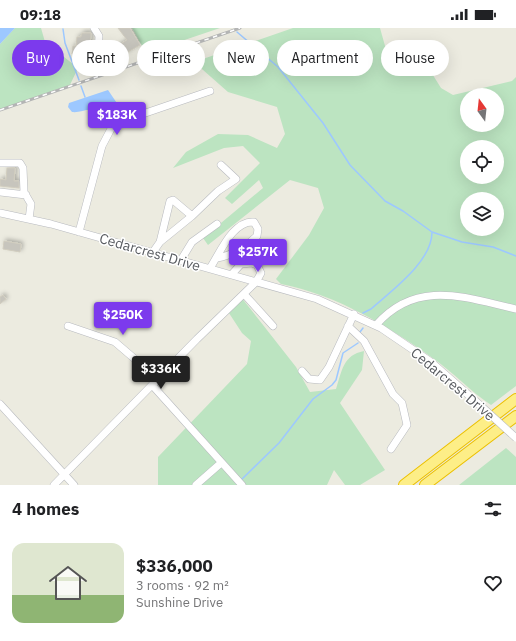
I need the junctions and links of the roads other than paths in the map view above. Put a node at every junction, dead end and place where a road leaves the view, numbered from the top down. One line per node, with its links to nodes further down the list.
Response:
1 (94, 28): 2 (street)
2 (99, 40)
3 (210, 91): 12 (street)
4 (0, 163): 7 (street)
5 (221, 165): 9 (street)
6 (0, 192): 7 (street)
7 (26, 195): 10 (street)
8 (0, 213): 10 (street, Cedarcrest Drive)
9 (192, 216): 13 (street); 13 (street)
10 (28, 219): 12 (street, Cedarcrest Drive)
11 (217, 224): 16 (street)
12 (79, 232): 14 (street, Cedarcrest Drive)
13 (160, 242): 14 (street)
14 (153, 252): 16 (street, Cedarcrest Drive)
15 (216, 258): 15 (street); 17 (street)
16 (181, 260): 17 (street, Cedarcrest Drive)
17 (210, 268): 18 (street, Cedarcrest Drive)
18 (232, 274): 19 (street, Cedarcrest Drive); 19 (street)
19 (256, 282): 20 (street); 22 (street, Cedarcrest Drive)
20 (244, 294): 25 (street); 28 (street)
21 (516, 308): 23 (street)
22 (354, 314): 23 (street, Cedarcrest Drive); 26 (street)
23 (376, 325): 32 (street, Cedarcrest Drive, bridge)
24 (68, 326): 28 (street)
25 (273, 326)
26 (348, 326): 27 (street); 33 (street)
27 (302, 371)
28 (153, 384): 34 (street); 35 (street)
29 (516, 400): 40 (highway)
30 (0, 404): 35 (street)
31 (516, 416): 41 (highway)
32 (516, 438)
33 (391, 449)
34 (221, 463): 38 (street); 39 (street)
35 (65, 475): 36 (street); 37 (street)
36 (54, 485)
37 (74, 485)
38 (196, 485)
39 (242, 485)
40 (404, 485)
41 (426, 485)

